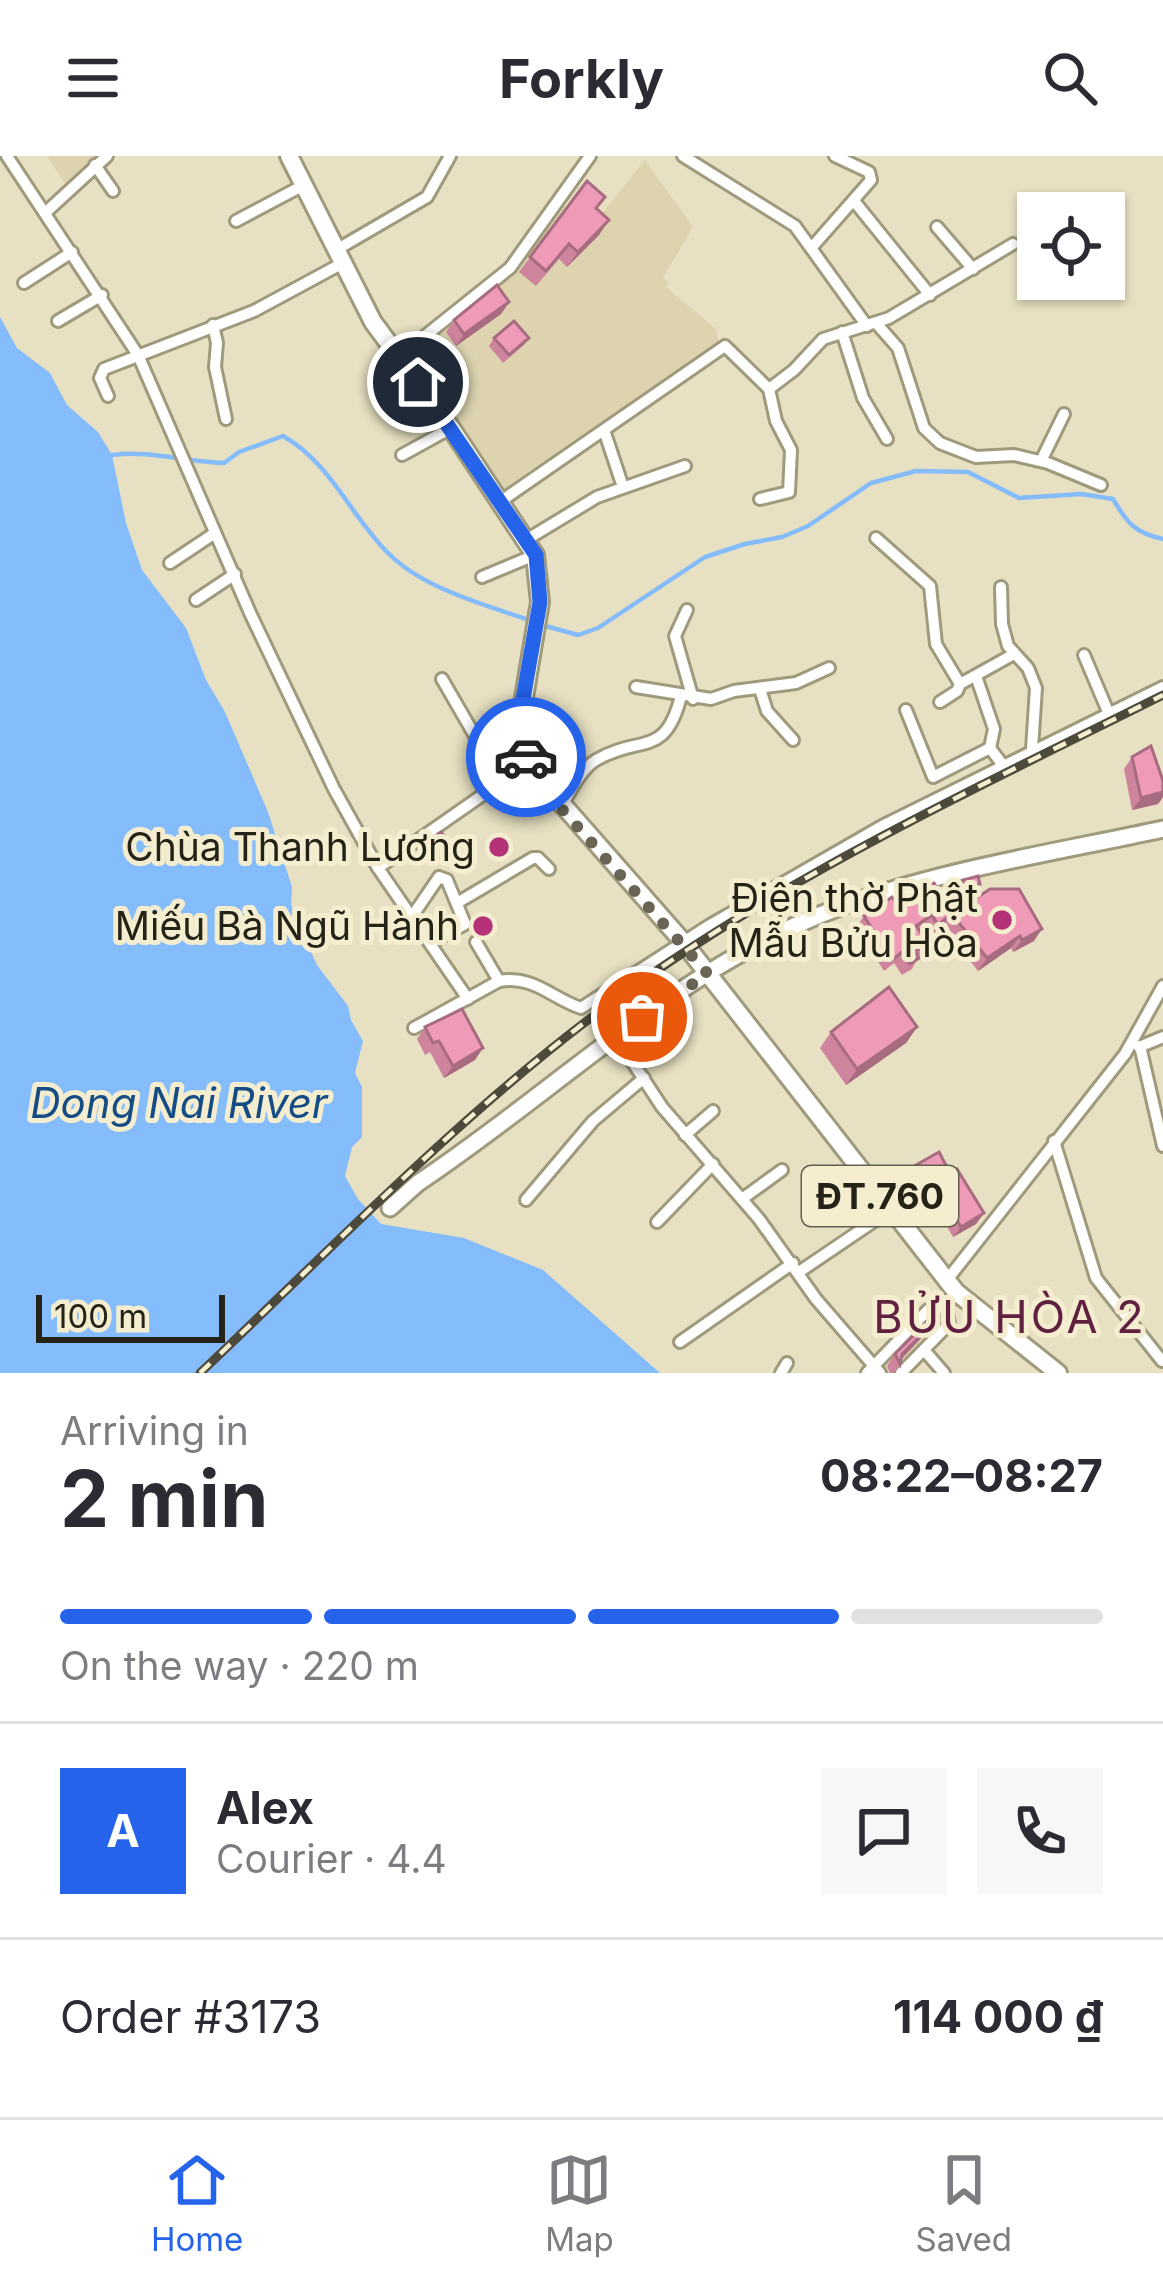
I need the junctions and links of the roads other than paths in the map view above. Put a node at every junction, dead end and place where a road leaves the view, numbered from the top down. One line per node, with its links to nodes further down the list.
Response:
1 (8, 156): 12 (street)
2 (107, 156): 8 (street)
3 (289, 156): 9 (main road)
4 (590, 156): 28 (street)
5 (682, 156): 16 (street)
6 (835, 156): 11 (street)
7 (445, 159): 18 (street)
8 (95, 165): 10 (street); 12 (street)
9 (302, 186): 13 (street); 18 (main road)
10 (113, 191)
11 (854, 201): 16 (street); 21 (street)
12 (45, 213): 17 (street)
13 (236, 221)
14 (937, 226): 19 (street)
15 (1013, 244): 19 (street)
16 (813, 246): 25 (street)
17 (72, 253): 20 (street); 22 (street)
18 (338, 257): 24 (street); 28 (main road)
19 (973, 269): 21 (street)
20 (24, 283)
21 (930, 295): 25 (street)
22 (102, 296): 23 (street); 27 (street)
23 (58, 321)
24 (213, 325): 27 (street); 32 (street)
25 (872, 325): 26 (street); 37 (street)
26 (842, 332): 29 (street); 35 (street)
27 (138, 355): 30 (street); 43 (street)
28 (400, 356): 33 (main road)
29 (769, 389): 34 (street); 41 (street)
30 (108, 396)
31 (1064, 414): 37 (street)
32 (226, 419)
33 (451, 428): 36 (street); 42 (main road)
34 (604, 430): 40 (street); 42 (street)
35 (887, 439)
36 (402, 455)
37 (1041, 461): 39 (street)
38 (685, 466): 40 (street)
39 (1101, 485)
40 (623, 488): 45 (street)
41 (760, 500)
42 (500, 501): 45 (main road)
43 (215, 533): 46 (street); 47 (street)
44 (876, 538): 57 (street)
45 (531, 548): 48 (street); 68 (main road)
46 (170, 562)
47 (235, 574): 50 (street); 73 (street)
48 (482, 577)
49 (1001, 587): 52 (street)
50 (196, 600)
51 (687, 610): 61 (street)
52 (1014, 654): 55 (street); 67 (street)
53 (1084, 655): 64 (street)
54 (829, 668): 60 (street)
55 (976, 676): 57 (street); 66 (street)
56 (442, 679): 70 (street)
57 (960, 684): 62 (street)
58 (1163, 687): 64 (street)
59 (636, 688): 61 (street)
60 (760, 689): 61 (street); 65 (street)
61 (687, 697): 71 (street)
62 (940, 702)
63 (906, 710): 66 (street)
64 (1109, 714): 67 (street)
65 (793, 740)
66 (990, 748): 69 (street)
67 (1032, 749): 69 (street)
68 (527, 764): 70 (street); 71 (main road, ĐT.760)
69 (1002, 764): 79 (street)
70 (507, 778): 73 (street)
71 (560, 807): 79 (main road, ĐT.760)
72 (1163, 829): 80 (main road)
73 (378, 868): 76 (street)
74 (549, 869): 75 (street)
75 (457, 903): 76 (street); 77 (street)
76 (411, 918): 77 (street)
77 (432, 942): 83 (street)
78 (476, 942): 81 (street)
79 (684, 944): 80 (main road, ĐT.760); 81 (street)
80 (708, 974): 85 (main road); 98 (main road, ĐT.760)
81 (499, 981): 83 (street)
82 (1163, 986): 88 (street)
83 (468, 1000): 84 (street)
84 (414, 1028)
85 (614, 1034): 89 (street); 99 (main road)
86 (1163, 1037): 87 (street)
87 (1140, 1046): 88 (street); 93 (street)
88 (1125, 1054): 92 (street)
89 (644, 1078): 91 (street); 97 (street)
90 (713, 1111): 91 (street)
91 (686, 1136): 94 (street)
92 (1054, 1141): 102 (street); 105 (street)
93 (1163, 1146)
94 (713, 1165): 96 (street); 100 (street)
95 (782, 1170): 96 (street)
96 (742, 1199): 101 (street)
97 (526, 1200)
98 (892, 1210): 101 (street); 102 (main road, ĐT.760)
99 (393, 1211)
100 (658, 1222)
101 (796, 1268): 103 (street); 106 (street)
102 (950, 1293): 104 (street); 106 (street); 109 (main road, ĐT.760)
103 (680, 1342)
104 (924, 1350): 107 (street); 108 (street)
105 (1162, 1361)
106 (873, 1371)
107 (902, 1373)
108 (944, 1373)
109 (1058, 1373)

